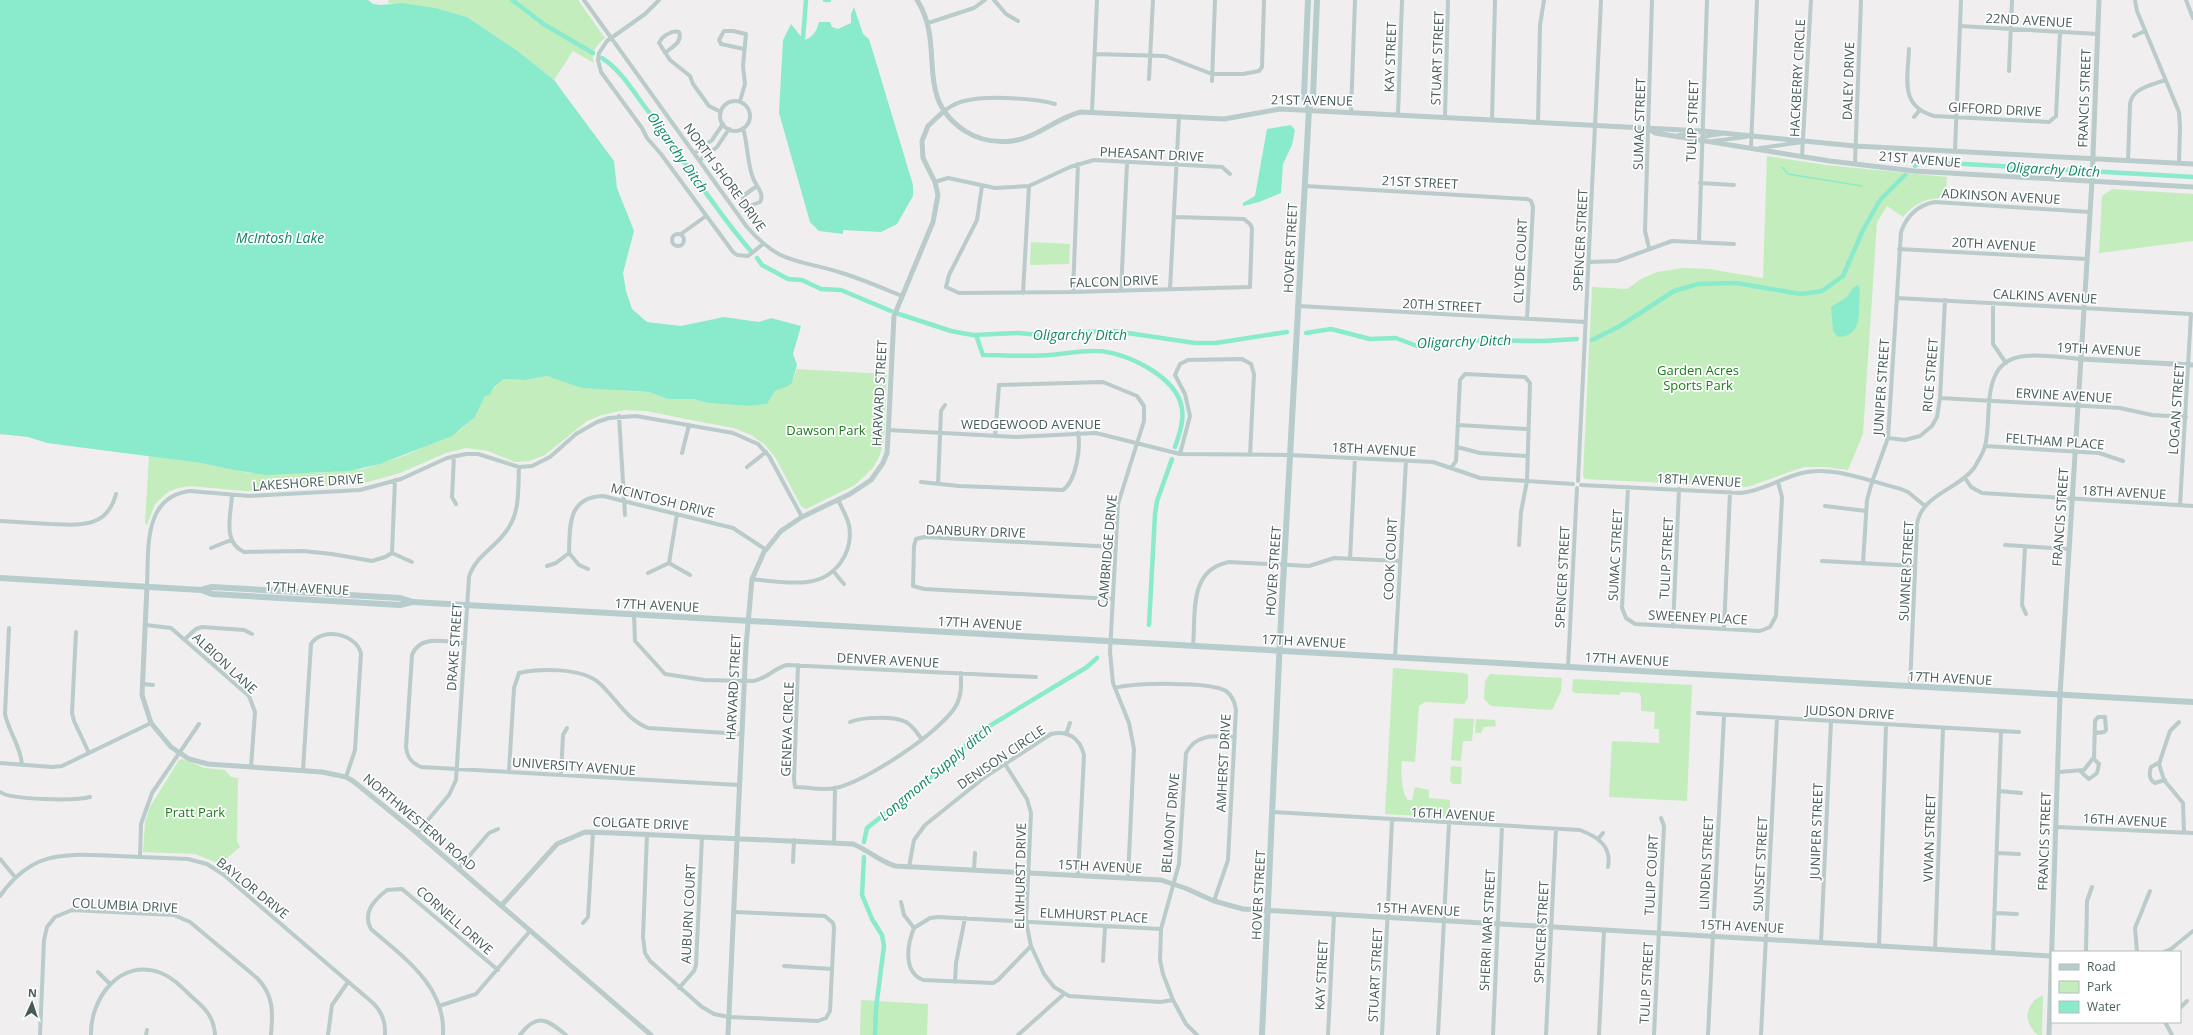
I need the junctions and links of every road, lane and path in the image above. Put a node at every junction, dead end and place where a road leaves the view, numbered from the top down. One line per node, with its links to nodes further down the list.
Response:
1 (584, 0): 37 (street, NORTH SHORE DRIVE)
2 (659, 0): 37 (street)
3 (918, 0): 30 (street)
4 (985, 0): 30 (street)
5 (994, 0): 29 (street)
6 (1097, 0): 41 (street)
7 (1153, 0): 42 (street)
8 (1215, 0): 44 (street)
9 (1264, 0): 44 (street)
10 (1308, 0): 50 (main road, HOVER STREET)
11 (1317, 0): 50 (main road, HOVER STREET)
12 (1355, 0): 55 (street)
13 (1402, 0): 56 (street, KAY STREET)
14 (1448, 0): 58 (street, STUART STREET)
15 (1495, 0): 61 (street)
16 (1544, 0): 63 (street)
17 (1601, 0): 66 (street, SPENCER STREET)
18 (1652, 0): 69 (street, SUMAC STREET)
19 (1707, 0): 70 (street, TULIP STREET)
20 (1757, 0): 72 (street)
21 (1811, 0): 76 (street, HACKBERRY CIRCLE)
22 (1861, 0): 77 (street, DALEY DRIVE)
23 (1961, 0): 31 (street)
24 (2012, 0): 32 (street)
25 (2099, 0): 35 (street, FRANCIS STREET)
26 (2135, 0): 33 (street)
27 (2186, 0): 28 (street)
28 (2193, 18)
29 (1018, 21)
30 (928, 23): 51 (street)
31 (1960, 26): 32 (street, 22ND AVENUE); 60 (street)
32 (2010, 29): 34 (street, 22ND AVENUE); 43 (street)
33 (2145, 31): 36 (street); 46 (street)
34 (2060, 32): 35 (street, 22ND AVENUE); 62 (street, GIFFORD DRIVE)
35 (2098, 34): 82 (street, FRANCIS STREET)
36 (2134, 36)
37 (611, 38): 80 (street, NORTH SHORE DRIVE); 104 (street)
38 (744, 49): 38 (street); 48 (street)
39 (1909, 49): 52 (street)
40 (665, 53): 40 (street); 53 (street)
41 (1095, 54): 42 (street); 54 (street)
42 (1150, 55): 44 (street); 45 (street)
43 (2009, 71)
44 (1212, 74): 47 (street)
45 (1149, 79)
46 (2165, 80): 84 (street); 87 (street)
47 (1212, 81)
48 (740, 101): 53 (street); 67 (street)
49 (1055, 104): 51 (street)
50 (1309, 109): 55 (street, 21ST AVENUE); 57 (street, 21ST AVENUE); 99 (main road, HOVER STREET)
51 (944, 111): 54 (street, 21ST AVENUE); 93 (street, HARVARD STREET)
52 (1919, 111): 59 (street); 60 (street, GIFFORD DRIVE)
53 (720, 112): 64 (street)
54 (1092, 112): 57 (street, 21ST AVENUE)
55 (1351, 112): 56 (street, 21ST AVENUE)
56 (1398, 114): 58 (street, 21ST AVENUE)
57 (1179, 116): 90 (street)
58 (1445, 117): 61 (street, 21ST AVENUE)
59 (1914, 117)
60 (1956, 118): 62 (street, GIFFORD DRIVE); 79 (street)
61 (1492, 120): 63 (street, 21ST AVENUE)
62 (2053, 121): 65 (street)
63 (1538, 123): 66 (street, 21ST AVENUE)
64 (723, 124): 68 (street); 80 (street)
65 (2056, 125)
66 (1595, 126): 69 (street, 21ST AVENUE); 113 (street, SPENCER STREET)
67 (743, 128): 68 (street); 96 (street)
68 (729, 129): 83 (street)
69 (1649, 129): 70 (street, 21ST AVENUE); 73 (street, 21ST AVENUE); 110 (street, SUMAC STREET)
70 (1702, 131): 71 (street, 21ST AVENUE); 73 (street); 74 (street, TULIP STREET)
71 (1727, 132): 72 (street, 21ST AVENUE); 74 (street)
72 (1751, 134): 75 (street); 76 (street, 21ST AVENUE); 78 (street)
73 (1680, 135): 74 (street, 21ST AVENUE)
74 (1702, 138): 75 (street, 21ST AVENUE); 94 (street, TULIP STREET)
75 (1710, 141): 78 (street, 21ST AVENUE)
76 (1804, 141): 77 (street, 21ST AVENUE); 78 (street); 81 (street, HACKBERRY CIRCLE)
77 (1855, 146): 79 (street, 21ST AVENUE); 86 (street, DALEY DRIVE)
78 (1753, 148): 81 (street, 21ST AVENUE)
79 (1955, 151): 82 (street, 21ST AVENUE)
80 (695, 153): 83 (street, NORTH SHORE DRIVE)
81 (1802, 156): 86 (street, 21ST AVENUE)
82 (2093, 159): 84 (street, 21ST AVENUE); 92 (street, FRANCIS STREET)
83 (700, 160): 108 (street, NORTH SHORE DRIVE)
84 (2128, 161): 87 (street, 21ST AVENUE)
85 (1127, 163): 88 (street, PHEASANT DRIVE); 90 (street, PHEASANT DRIVE); 115 (street)
86 (1854, 163): 92 (street, 21ST AVENUE)
87 (2179, 163): 89 (street, 21ST AVENUE)
88 (1078, 164): 98 (street, PHEASANT DRIVE); 116 (street)
89 (2193, 164)
90 (1177, 166): 91 (street, PHEASANT DRIVE); 105 (street)
91 (1230, 174)
92 (2092, 178): 100 (street, 21ST AVENUE); 103 (street, FRANCIS STREET)
93 (935, 182): 97 (street, PHEASANT DRIVE); 118 (street, HARVARD STREET)
94 (1700, 184): 95 (street); 107 (street, TULIP STREET)
95 (1734, 185)
96 (757, 186): 96 (street)
97 (982, 186): 98 (street, PHEASANT DRIVE); 117 (street, FALCON DRIVE)
98 (1029, 186): 117 (street)
99 (1305, 186): 101 (street, 21ST STREET); 122 (main road, HOVER STREET)
100 (2193, 187)
101 (1532, 204): 125 (street, CLYDE COURT)
102 (1914, 211): 103 (street, ADKINSON AVENUE); 111 (street, JUNIPER STREET)
103 (2090, 212): 112 (street, FRANCIS STREET)
104 (706, 216): 106 (street); 108 (street)
105 (1174, 217): 114 (street); 114 (street, FALCON DRIVE)
106 (681, 234)
107 (1698, 242): 109 (street); 110 (street)
108 (763, 244): 118 (street, NORTH SHORE DRIVE)
109 (1734, 244)
110 (1650, 248): 113 (street)
111 (1900, 248): 112 (street, 20TH AVENUE); 119 (street, JUNIPER STREET)
112 (2087, 259): 123 (street, FRANCIS STREET)
113 (1589, 262): 126 (street, SPENCER STREET)
114 (1170, 289): 115 (street, FALCON DRIVE)
115 (1121, 290): 116 (street, FALCON DRIVE)
116 (1073, 292): 117 (street, FALCON DRIVE)
117 (1023, 293)
118 (902, 296): 139 (street, HARVARD STREET)
119 (1897, 298): 120 (street, CALKINS AVENUE); 143 (street, JUNIPER STREET)
120 (1945, 300): 121 (street, CALKINS AVENUE); 130 (street, RICE STREET)
121 (1994, 303): 123 (street, CALKINS AVENUE); 128 (street)
122 (1298, 306): 125 (street, 20TH STREET); 152 (main road, HOVER STREET)
123 (2084, 308): 124 (street, CALKINS AVENUE); 127 (street, FRANCIS STREET)
124 (2191, 314): 129 (street, LOGAN STREET)
125 (1527, 319): 126 (street, 20TH STREET)
126 (1585, 322): 164 (street, SPENCER STREET)
127 (2081, 359): 128 (street, 19TH AVENUE); 129 (street, 19TH AVENUE); 133 (street, FRANCIS STREET)
128 (2006, 363): 131 (street, SUMNER STREET)
129 (2191, 365): 135 (street, LOGAN STREET)
130 (1940, 398): 131 (street, ERVINE AVENUE); 143 (street, RICE STREET)
131 (1989, 401): 133 (street, ERVINE AVENUE); 145 (street, SUMNER STREET)
132 (945, 405): 140 (street)
133 (2078, 406): 135 (street, ERVINE AVENUE); 147 (street, FRANCIS STREET)
134 (619, 416): 136 (street); 158 (street); 179 (street)
135 (2186, 417): 181 (street, LOGAN STREET)
136 (689, 425): 148 (street); 149 (street)
137 (1458, 425): 138 (street); 138 (street); 146 (street)
138 (1528, 429): 154 (street)
139 (888, 430): 140 (street, WEDGEWOOD AVENUE); 178 (street, HARVARD STREET)
140 (940, 433): 142 (street, WEDGEWOOD AVENUE); 168 (street)
141 (1078, 433): 142 (street, WEDGEWOOD AVENUE); 144 (street, WEDGEWOOD AVENUE); 168 (street)
142 (995, 436): 144 (street, CAMBRIDGE DRIVE)
143 (1888, 438): 167 (street, JUNIPER STREET)
144 (1137, 442): 150 (street, WEDGEWOOD AVENUE); 194 (street, CAMBRIDGE DRIVE)
145 (1985, 446): 147 (street, FELTHAM PLACE); 161 (street, SUMNER STREET)
146 (1457, 447): 154 (street); 160 (street)
147 (2075, 451): 157 (street, FELTHAM PLACE); 177 (street, FRANCIS STREET)
148 (766, 452): 159 (street); 188 (street)
149 (682, 454)
150 (1180, 454): 151 (street, WEDGEWOOD AVENUE); 151 (street)
151 (1250, 455): 152 (street, WEDGEWOOD AVENUE)
152 (1290, 455): 155 (street, 18TH AVENUE); 206 (main road, HOVER STREET)
153 (454, 456): 158 (street, LAKESHORE DRIVE); 162 (street, LAKESHORE DRIVE); 180 (street)
154 (1528, 456): 163 (street)
155 (1355, 458): 156 (street, 18TH AVENUE); 200 (street)
156 (1406, 461): 160 (street, 18TH AVENUE); 201 (street, COOK COURT)
157 (2123, 461)
158 (519, 467): 218 (street, DRAKE STREET)
159 (747, 467)
160 (1450, 468): 163 (street, 18TH AVENUE)
161 (1965, 478): 177 (street, 18TH AVENUE); 183 (street, SUMNER STREET)
162 (395, 480): 176 (street, LAKESHORE DRIVE); 198 (street)
163 (1526, 481): 169 (street, 18TH AVENUE); 191 (street)
164 (1578, 481): 169 (street); 170 (street)
165 (921, 482): 168 (street)
166 (1778, 482): 167 (street, 18TH AVENUE); 174 (street, 18TH AVENUE); 226 (street, SWEENEY PLACE)
167 (1872, 482): 183 (street, 18TH AVENUE); 185 (street, JUNIPER STREET)
168 (938, 484)
169 (1573, 484): 172 (street)
170 (1581, 485): 171 (street, 18TH AVENUE); 172 (street)
171 (1628, 487): 173 (street, 18TH AVENUE); 221 (street, SUMAC STREET)
172 (1577, 488): 236 (street, SPENCER STREET)
173 (1679, 490): 174 (street, 18TH AVENUE); 224 (street, TULIP STREET)
174 (1730, 492): 226 (street)
175 (116, 494): 189 (street)
176 (232, 495): 190 (street); 216 (street, LAKESHORE DRIVE)
177 (2072, 499): 181 (street, 18TH AVENUE); 197 (street, FRANCIS STREET)
178 (838, 500): 188 (street, HARVARD STREET); 210 (street)
179 (625, 501): 186 (street, MCINTOSH DRIVE); 187 (street); 199 (street, MCINTOSH DRIVE)
180 (456, 504)
181 (2180, 505): 184 (street, 18TH AVENUE)
182 (1825, 506): 185 (street)
183 (1925, 506): 208 (street, SUMNER STREET)
184 (2193, 506)
185 (1866, 511): 205 (street, JUNIPER STREET)
186 (677, 514): 196 (street, MCINTOSH DRIVE); 204 (street)
187 (625, 515)
188 (802, 517): 196 (street, HARVARD STREET)
189 (0, 521)
190 (231, 540): 195 (street); 198 (street)
191 (1519, 545)
192 (2005, 545): 193 (street)
193 (2025, 546): 197 (street); 219 (street)
194 (1115, 547): 217 (street, CAMBRIDGE DRIVE); 217 (street, DANBURY DRIVE)
195 (211, 548)
196 (766, 549): 214 (street, HARVARD STREET)
197 (2069, 549): 244 (street, FRANCIS STREET)
198 (392, 553): 203 (street)
199 (569, 554): 207 (street); 209 (street)
200 (1350, 558): 201 (street); 206 (street)
201 (1400, 561): 234 (street, COOK COURT)
202 (1822, 561): 205 (street)
203 (412, 562)
204 (670, 563): 211 (street); 212 (street)
205 (1863, 563): 208 (street)
206 (1285, 564): 232 (street); 233 (main road, HOVER STREET)
207 (547, 566)
208 (1915, 566): 242 (street, SUMNER STREET)
209 (588, 569)
210 (834, 572): 214 (street); 215 (street)
211 (648, 573)
212 (690, 575)
213 (0, 578): 216 (main road, 17TH AVENUE)
214 (752, 579): 222 (street, HARVARD STREET)
215 (844, 584)
216 (147, 586): 218 (main road, 17TH AVENUE); 223 (street, NORTHWESTERN ROAD)
217 (1113, 599): 230 (street, CAMBRIDGE DRIVE)
218 (467, 605): 220 (main road, 17TH AVENUE); 231 (street, DRAKE STREET)
219 (2026, 614)
220 (634, 615): 222 (main road, 17TH AVENUE); 239 (street, DENVER AVENUE)
221 (1629, 621): 224 (street, SWEENEY PLACE)
222 (748, 622): 230 (main road, 17TH AVENUE); 239 (street, HARVARD STREET)
223 (146, 624): 229 (street, ALBION LANE); 240 (street, NORTHWESTERN ROAD)
224 (1673, 627): 226 (street, SWEENEY PLACE)
225 (9, 628): 271 (street)
226 (1724, 629)
227 (76, 632): 265 (street)
228 (252, 634): 229 (street)
229 (185, 639): 272 (street, ALBION LANE)
230 (1110, 642): 232 (main road, 17TH AVENUE); 243 (street, CAMBRIDGE DRIVE)
231 (464, 643): 273 (street, DRAKE STREET); 273 (street, UNIVERSITY AVENUE)
232 (1193, 646): 233 (main road, 17TH AVENUE)
233 (1280, 651): 234 (main road, 17TH AVENUE); 287 (main road, HOVER STREET)
234 (1395, 657): 236 (main road, 17TH AVENUE)
235 (798, 665): 237 (street, DENVER AVENUE); 239 (street, DENVER AVENUE); 282 (street, GENEVA CIRCLE)
236 (1568, 667): 242 (main road, 17TH AVENUE)
237 (961, 674): 238 (street, DENVER AVENUE); 264 (street, GENEVA CIRCLE)
238 (1036, 677)
239 (745, 681): 261 (street, HARVARD STREET)
240 (142, 684): 241 (street); 252 (street, NORTHWESTERN ROAD)
241 (153, 685)
242 (1910, 686): 244 (main road, 17TH AVENUE)
243 (1115, 688): 263 (street, AMHERST DRIVE); 319 (street, CAMBRIDGE DRIVE)
244 (2060, 695): 245 (main road, 17TH AVENUE); 276 (street, FRANCIS STREET)
245 (2193, 702)
246 (1698, 713): 247 (street, JUDSON DRIVE)
247 (1724, 715): 248 (street, JUDSON DRIVE); 346 (street, LINDEN STREET)
248 (1777, 718): 249 (street, JUDSON DRIVE); 347 (street, SUNSET STREET)
249 (1831, 721): 255 (street, JUDSON DRIVE); 348 (street, JUNIPER STREET)
250 (850, 722): 264 (street)
251 (2179, 722): 268 (street)
252 (150, 723): 265 (street); 266 (street, NORTHWESTERN ROAD)
253 (1070, 723): 262 (street)
254 (198, 724): 266 (street)
255 (1886, 724): 257 (street, JUDSON DRIVE); 350 (street)
256 (567, 728): 278 (street)
257 (1943, 728): 258 (street, JUDSON DRIVE); 351 (street, VIVIAN STREET)
258 (2001, 731): 259 (street, JUDSON DRIVE); 284 (street)
259 (2019, 732)
260 (2096, 733): 267 (street)
261 (742, 734): 275 (street); 281 (street, HARVARD STREET)
262 (1066, 734): 270 (street, DENISON CIRCLE); 317 (street, DENISON CIRCLE)
263 (1235, 737): 320 (street, BELMONT DRIVE); 324 (street, AMHERST DRIVE)
264 (921, 738): 282 (street, GENEVA CIRCLE)
265 (89, 753): 271 (street)
266 (178, 753): 272 (street, NORTHWESTERN ROAD); 309 (street)
267 (2094, 759): 277 (street); 277 (street)
268 (2160, 762): 280 (street); 280 (street)
269 (0, 764): 271 (street)
270 (1005, 764): 312 (street, DENISON CIRCLE); 316 (street, ELMHURST DRIVE)
271 (22, 765)
272 (251, 767): 274 (street, NORTHWESTERN ROAD)
273 (457, 769): 275 (street, UNIVERSITY AVENUE); 297 (street, DRAKE STREET)
274 (303, 770): 279 (street, NORTHWESTERN ROAD); 279 (street)
275 (509, 771): 278 (street, UNIVERSITY AVENUE)
276 (2058, 772): 277 (street); 292 (street, FRANCIS STREET)
277 (2081, 772)
278 (561, 775): 281 (street, UNIVERSITY AVENUE)
279 (346, 777): 297 (street, NORTHWESTERN ROAD)
280 (2164, 780): 298 (street)
281 (740, 785): 302 (street, HARVARD STREET)
282 (835, 788): 305 (street)
283 (0, 792): 286 (street)
284 (1999, 792): 285 (street); 307 (street)
285 (2021, 793)
286 (90, 797)
287 (1273, 812): 289 (street, 16TH AVENUE); 327 (main road, HOVER STREET)
288 (1661, 818): 345 (street, TULIP COURT)
289 (1392, 820): 290 (street, 16TH AVENUE); 333 (street, STUART STREET)
290 (1449, 823): 291 (street, 16TH AVENUE); 335 (street)
291 (1502, 826): 294 (street, 16TH AVENUE); 337 (street, SHERRI MAR STREET)
292 (2056, 827): 298 (street, 16TH AVENUE); 352 (street, FRANCIS STREET)
293 (498, 829): 313 (street)
294 (1556, 829): 303 (street, 16TH AVENUE); 339 (street, SPENCER STREET)
295 (593, 832): 300 (street, COLGATE DRIVE); 326 (street, COLGATE DRIVE); 336 (street)
296 (1603, 832): 303 (street)
297 (417, 833): 313 (street, NORTHWESTERN ROAD)
298 (2184, 833): 299 (street, 16TH AVENUE)
299 (2193, 833)
300 (647, 834): 301 (street, COLGATE DRIVE); 367 (street)
301 (702, 837): 302 (street, COLGATE DRIVE); 367 (street, AUBURN COURT)
302 (738, 838): 304 (street, 15TH AVENUE); 328 (street, HARVARD STREET)
303 (1598, 839): 314 (street, 16TH AVENUE)
304 (794, 840): 305 (street, 15TH AVENUE); 311 (street)
305 (834, 842): 312 (street, 15TH AVENUE)
306 (975, 853): 315 (street)
307 (1997, 853): 308 (street); 329 (street)
308 (2019, 854)
309 (140, 857): 318 (street, BAYLOR DRIVE); 363 (street, BAYLOR DRIVE)
310 (0, 859): 318 (street)
311 (793, 862)
312 (909, 867): 315 (street, 15TH AVENUE)
313 (458, 868): 326 (street, NORTHWESTERN ROAD)
314 (1608, 868)
315 (974, 870): 316 (street, 15TH AVENUE)
316 (1029, 873): 317 (street, 15TH AVENUE); 334 (street, ELMHURST DRIVE)
317 (1078, 876): 319 (street, 15TH AVENUE)
318 (15, 877): 323 (street, BAYLOR DRIVE)
319 (1128, 878): 320 (street, 15TH AVENUE)
320 (1174, 884): 324 (street, 15TH AVENUE); 341 (street, BELMONT DRIVE)
321 (2092, 887): 353 (street)
322 (2150, 891): 354 (street)
323 (0, 896)
324 (1214, 901): 327 (street, 15TH AVENUE)
325 (901, 902): 340 (street)
326 (501, 906): 343 (street, NORTHWESTERN ROAD)
327 (1268, 911): 331 (street, 15TH AVENUE); 388 (main road, HOVER STREET)
328 (734, 912): 360 (street); 373 (street, HARVARD STREET)
329 (1995, 913): 330 (street); 356 (street)
330 (2018, 914)
331 (1334, 915): 333 (street, 15TH AVENUE); 389 (street, KAY STREET)
332 (965, 918): 334 (street, ELMHURST PLACE); 340 (street, ELMHURST PLACE); 364 (street)
333 (1388, 918): 335 (street, 15TH AVENUE); 390 (street, STUART STREET)
334 (1026, 921): 338 (street, ELMHURST PLACE); 349 (street, ELMHURST DRIVE)
335 (1444, 921): 337 (street, 15TH AVENUE); 391 (street)
336 (583, 923)
337 (1498, 924): 339 (street, 15TH AVENUE); 392 (street, SHERRI MAR STREET)
338 (1105, 926): 341 (street, ELMHURST PLACE); 358 (street)
339 (1551, 927): 342 (street, 15TH AVENUE); 393 (street, SPENCER STREET)
340 (914, 928): 364 (street)
341 (1161, 929): 369 (street, BELMONT DRIVE)
342 (1604, 930): 345 (street, 15TH AVENUE); 394 (street)
343 (530, 931): 361 (street); 384 (street, NORTHWESTERN ROAD)
344 (2193, 931): 355 (street)
345 (1658, 933): 346 (street, 15TH AVENUE); 395 (street, TULIP STREET)
346 (1713, 936): 347 (street, 15TH AVENUE); 396 (street, LINDEN STREET)
347 (1766, 939): 348 (street, 15TH AVENUE); 397 (street, SUNSET STREET)
348 (1821, 942): 350 (street, 15TH AVENUE)
349 (1031, 946): 364 (street); 368 (street, ELMHURST DRIVE)
350 (1879, 946): 351 (street, 15TH AVENUE)
351 (1935, 949): 356 (street, 15TH AVENUE)
352 (2052, 951)
353 (2086, 951)
354 (2137, 951)
355 (2166, 951)
356 (1993, 952): 357 (street, 15TH AVENUE)
357 (2051, 956)
358 (1103, 961)
359 (784, 966): 360 (street)
360 (832, 969): 373 (street)
361 (498, 970): 371 (street); 371 (street, CORNELL DRIVE)
362 (98, 972): 366 (street)
363 (348, 982): 379 (street); 380 (street, BAYLOR DRIVE)
364 (955, 982)
365 (2051, 982): 398 (street, FRANCIS STREET)
366 (110, 984): 376 (street); 377 (street)
367 (679, 988): 373 (street)
368 (1064, 994): 369 (street); 386 (street)
369 (1173, 1000): 387 (street, BELMONT DRIVE)
370 (2187, 1001): 372 (street)
371 (439, 1006): 381 (street, CORNELL DRIVE)
372 (2181, 1007)
373 (729, 1016): 385 (street, HARVARD STREET)
374 (2166, 1023): 399 (street)
375 (40, 1035): 378 (street, COLUMBIA DRIVE)
376 (91, 1035)
377 (215, 1035)
378 (271, 1035)
379 (328, 1035)
380 (385, 1035)
381 (443, 1035)
382 (520, 1035): 383 (street)
383 (566, 1035)
384 (651, 1035)
385 (728, 1035)
386 (1018, 1035)
387 (1197, 1035)
388 (1262, 1035)
389 (1328, 1035)
390 (1382, 1035)
391 (1438, 1035)
392 (1492, 1035)
393 (1546, 1035)
394 (1599, 1035)
395 (1654, 1035)
396 (1708, 1035)
397 (1762, 1035)
398 (2049, 1035)
399 (2172, 1035)

